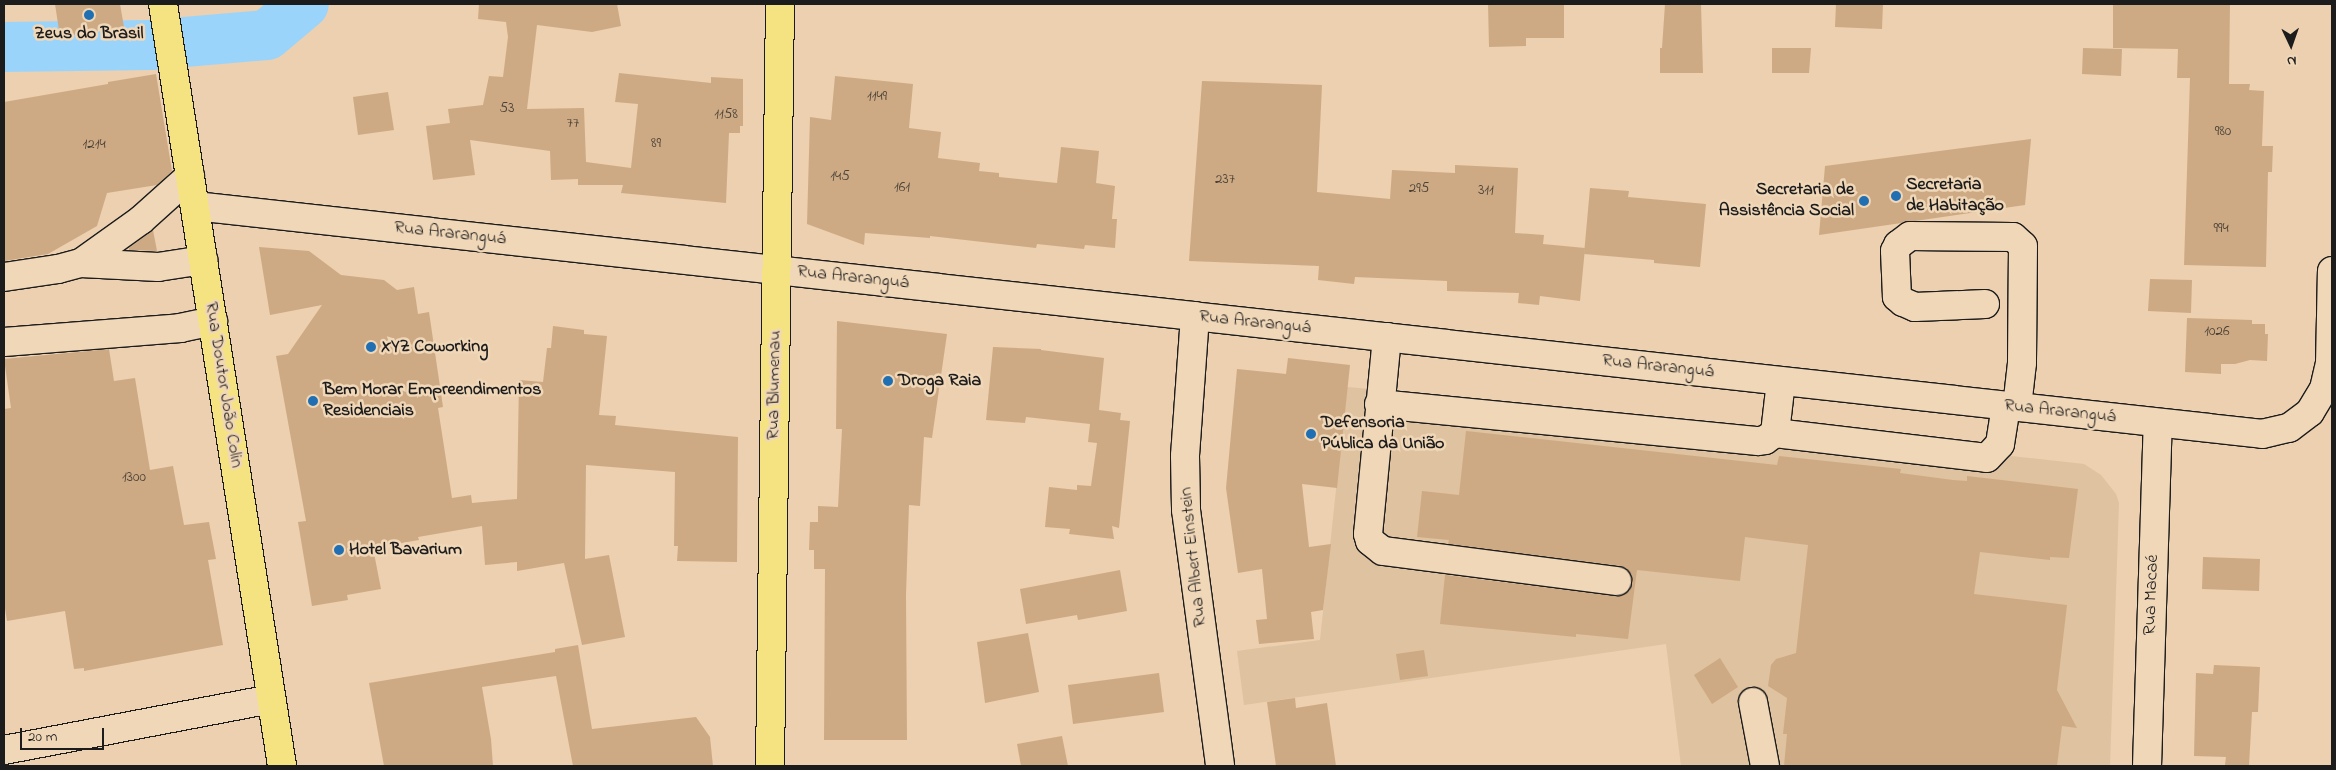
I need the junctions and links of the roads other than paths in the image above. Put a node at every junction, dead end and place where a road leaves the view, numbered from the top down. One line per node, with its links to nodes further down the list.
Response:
1 (780, 4): 7 (main road, Rua Blumenau)
2 (165, 12): 3 (main road, Rua Doutor João Colin)
3 (190, 176): 4 (main road, Rua Doutor João Colin); 6 (street)
4 (195, 206): 5 (main road, Rua Doutor João Colin); 7 (street, Rua Araranguá)
5 (203, 260): 6 (street); 12 (main road, Rua Doutor João Colin)
6 (81, 263): 9 (street)
7 (776, 270): 11 (street, Rua Araranguá); 25 (main road, Rua Blumenau)
8 (2332, 271): 18 (street, Rua Araranguá)
9 (4, 277)
10 (1985, 304): 17 (street)
11 (1196, 316): 13 (street, Rua Araranguá); 26 (street, Rua Albert Einstein)
12 (213, 321): 14 (street); 21 (main road, Rua Doutor João Colin)
13 (1387, 338): 15 (street, Rua Araranguá); 16 (street)
14 (4, 342)
15 (1781, 381): 17 (street, Rua Araranguá); 19 (street)
16 (1379, 404): 19 (street); 20 (street)
17 (2011, 406): 18 (street, Rua Araranguá); 19 (street)
18 (2158, 423): 28 (street, Rua Macaé)
19 (1775, 433)
20 (1617, 581)
21 (272, 699): 23 (street); 24 (main road, Rua Doutor João Colin)
22 (1753, 702): 27 (street)
23 (4, 750)
24 (282, 766)
25 (770, 766)
26 (1220, 766)
27 (1765, 766)
28 (2147, 766)

